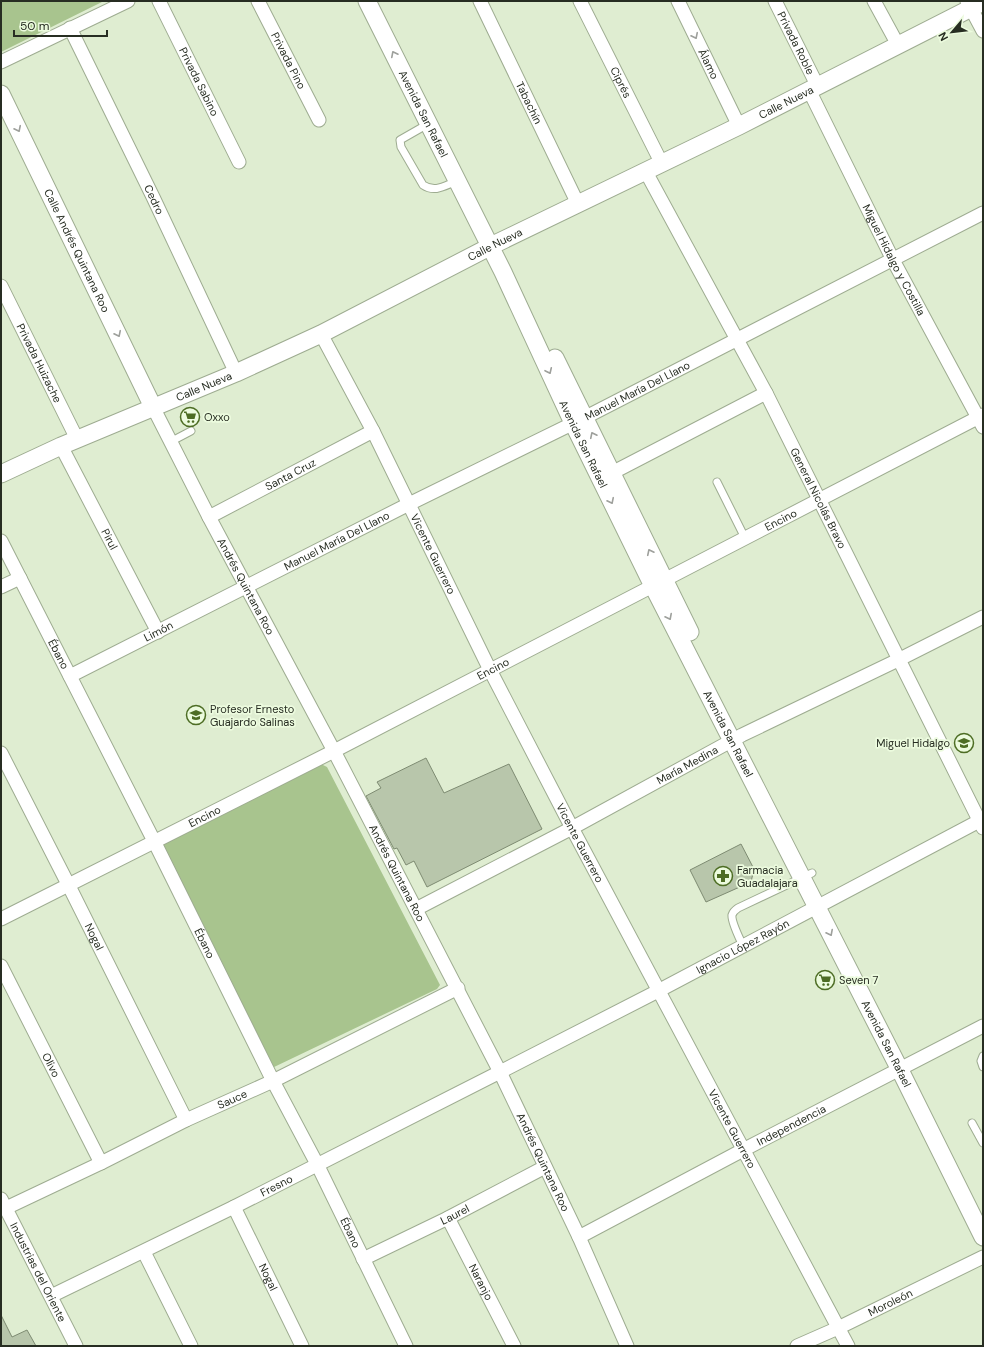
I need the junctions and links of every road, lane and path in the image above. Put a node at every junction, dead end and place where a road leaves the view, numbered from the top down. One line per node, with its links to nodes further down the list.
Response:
1 (128, 1): 11 (street)
2 (159, 1): 20 (street, Privada Sabino)
3 (258, 1): 17 (street, Privada Pino)
4 (367, 1): 18 (street, Avenida San Rafael, one-way to 4)
5 (480, 1): 24 (street, Tabachín)
6 (580, 1): 21 (street, Ciprés)
7 (678, 1): 19 (street, Álamo, one-way to 19)
8 (775, 1): 15 (street, Privada Roble)
9 (874, 1): 13 (street)
10 (974, 4): 12 (street); 13 (street, Calle Nueva)
11 (70, 28): 14 (street); 31 (street, Cedro)
12 (983, 31)
13 (898, 45): 15 (street, Calle Nueva)
14 (1, 62)
15 (813, 88): 19 (street, Calle Nueva); 27 (street, Miguel Hidalgo y Costilla)
16 (1, 94): 33 (street, Calle Andrés Quintana Roo, one-way to 33)
17 (319, 120)
18 (429, 124): 23 (street, Avenida San Rafael); 23 (lane)
19 (739, 126): 21 (street, Calle Nueva)
20 (239, 162)
21 (662, 164): 22 (street, Calle Nueva)
22 (646, 172): 24 (street, Calle Nueva); 30 (street, General Nicolás Bravo)
23 (457, 181): 26 (street, Avenida San Rafael)
24 (578, 204): 26 (street, Calle Nueva)
25 (983, 213): 27 (street, Manuel María Del Llano)
26 (494, 245): 29 (street, Calle Nueva); 34 (street, Avenida San Rafael)
27 (893, 260): 30 (street, Manuel María Del Llano); 35 (street, Miguel Hidalgo y Costilla)
28 (1, 286): 38 (street, Privada Huizache)
29 (321, 334): 31 (street, Calle Nueva); 36 (street, Vicente Guerrero)
30 (737, 339): 32 (street, General Nicolás Bravo); 34 (street, Manuel María Del Llano)
31 (236, 372): 33 (street, Calle Nueva)
32 (766, 393): 42 (street); 44 (street, General Nicolás Bravo)
33 (152, 407): 38 (street, Calle Nueva); 39 (street, Andrés Quintana Roo)
34 (578, 420): 42 (street, Avenida San Rafael); 45 (street, Manuel María Del Llano)
35 (981, 420): 44 (street, Encino)
36 (373, 431): 45 (street, Vicente Guerrero); 46 (street, Santa Cruz)
37 (191, 432): 39 (lane)
38 (77, 440): 40 (street, Calle Nueva)
39 (170, 442): 46 (street, Andrés Quintana Roo)
40 (61, 446): 41 (street, Calle Nueva); 54 (street, Pirul)
41 (1, 474)
42 (606, 476): 50 (street, Avenida San Rafael)
43 (717, 482): 47 (lane)
44 (820, 500): 47 (street, Encino); 55 (street, General Nicolás Bravo)
45 (409, 504): 52 (street, Manuel María Del Llano); 56 (street, Vicente Guerrero)
46 (209, 517): 52 (street, Andrés Quintana Roo)
47 (745, 538): 50 (street, Encino)
48 (1, 541): 49 (street, Ébano)
49 (20, 578): 51 (street); 57 (street, Ébano)
50 (659, 583): 56 (street, Encino); 58 (street, Avenida San Rafael)
51 (1, 587)
52 (247, 588): 54 (street, Limón); 59 (street, Andrés Quintana Roo)
53 (983, 617): 55 (street, María Medina)
54 (158, 632): 57 (street, Limón)
55 (898, 660): 58 (street, María Medina); 61 (street, General Nicolás Bravo)
56 (490, 670): 59 (street, Encino); 62 (street, Vicente Guerrero)
57 (70, 676): 63 (street, Ébano)
58 (737, 738): 62 (street, María Medina); 64 (street, Avenida San Rafael)
59 (334, 751): 63 (street, Encino); 67 (street, Andrés Quintana Roo)
60 (1, 754): 65 (street, Nogal)
61 (982, 822): 66 (street, Ignacio López Rayón)
62 (572, 828): 67 (street, María Medina); 72 (street, Vicente Guerrero)
63 (154, 841): 65 (street, Encino); 78 (street, Ébano)
64 (807, 876): 66 (street, Avenida San Rafael); 69 (lane)
65 (68, 884): 68 (street, Encino); 79 (street, Nogal)
66 (822, 904): 69 (street, Ignacio López Rayón); 75 (street, Avenida San Rafael)
67 (416, 909): 71 (street, Andrés Quintana Roo)
68 (1, 918)
69 (743, 946): 72 (street, Ignacio López Rayón)
70 (1, 966): 83 (street, Olivo)
71 (458, 988): 77 (street, Andrés Quintana Roo); 78 (street, Sauce)
72 (658, 991): 77 (street, Ignacio López Rayón); 82 (street, Vicente Guerrero)
73 (983, 1026): 75 (street, Independencia)
74 (983, 1056): 76 (lane)
75 (904, 1066): 82 (street, Independencia); 88 (street, Avenida San Rafael); 90 (street, Avenida San Rafael)
76 (983, 1067)
77 (500, 1072): 84 (street, Fresno); 85 (street, Andrés Quintana Roo)
78 (273, 1081): 79 (street, Sauce); 84 (street, Ébano)
79 (186, 1120): 83 (street, Sauce)
80 (972, 1123): 81 (lane)
81 (983, 1144)
82 (743, 1150): 91 (street, Independencia); 96 (street, Vicente Guerrero)
83 (101, 1163): 86 (street, Sauce)
84 (317, 1164): 87 (street, Fresno); 94 (street, Ébano)
85 (545, 1167): 89 (street, Laurel); 91 (street, Andrés Quintana Roo)
86 (3, 1204): 95 (street, Industrias del Oriente)
87 (234, 1207): 92 (street, Fresno); 99 (street, Nogal)
88 (983, 1212)
89 (448, 1218): 94 (street, Laurel); 101 (street, Naranjo)
90 (983, 1237)
91 (579, 1238): 102 (street, Andrés Quintana Roo)
92 (144, 1252): 95 (street, Fresno); 98 (street)
93 (983, 1257): 96 (street, Moroleón)
94 (363, 1260): 100 (street, Ébano)
95 (51, 1296): 97 (street, Industrias del Oriente)
96 (838, 1328): 103 (street, Moroleón); 104 (street, Vicente Guerrero)
97 (76, 1346)
98 (191, 1346)
99 (302, 1346)
100 (406, 1346)
101 (514, 1346)
102 (627, 1346)
103 (797, 1346)
104 (848, 1346)

